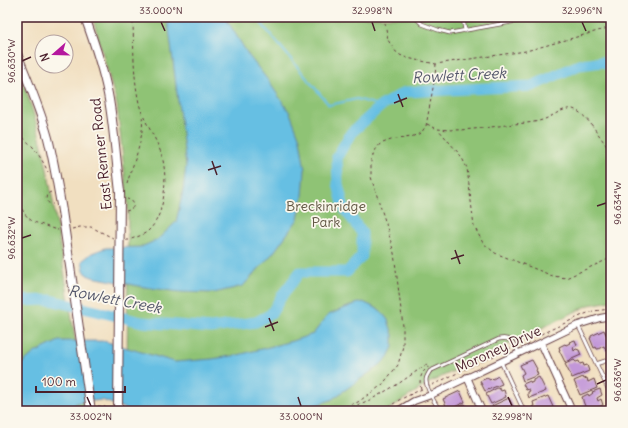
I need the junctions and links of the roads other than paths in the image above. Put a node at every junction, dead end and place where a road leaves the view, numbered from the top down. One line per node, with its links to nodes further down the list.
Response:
1 (85, 17): 19 (main road, East Renner Road, bridge)
2 (415, 17): 6 (lane)
3 (448, 17): 4 (lane)
4 (464, 17): 6 (lane)
5 (540, 17): 6 (lane)
6 (464, 31)
7 (17, 54): 18 (main road, bridge)
8 (611, 316): 9 (street, Moroney Drive)
9 (578, 326): 10 (street, Moroney Drive); 14 (lane)
10 (541, 343): 11 (street, Moroney Drive); 24 (street)
11 (519, 353): 13 (street, Moroney Drive); 16 (lane)
12 (611, 359): 14 (lane)
13 (501, 362): 15 (street, Moroney Drive); 23 (lane)
14 (596, 364): 17 (lane)
15 (467, 377): 16 (street, Moroney Drive); 22 (street)
16 (431, 395): 20 (street, Moroney Drive); 21 (lane)
17 (611, 395)
18 (91, 411)
19 (118, 411)
20 (398, 411)
21 (440, 411)
22 (482, 411)
23 (524, 411)
24 (572, 411)

